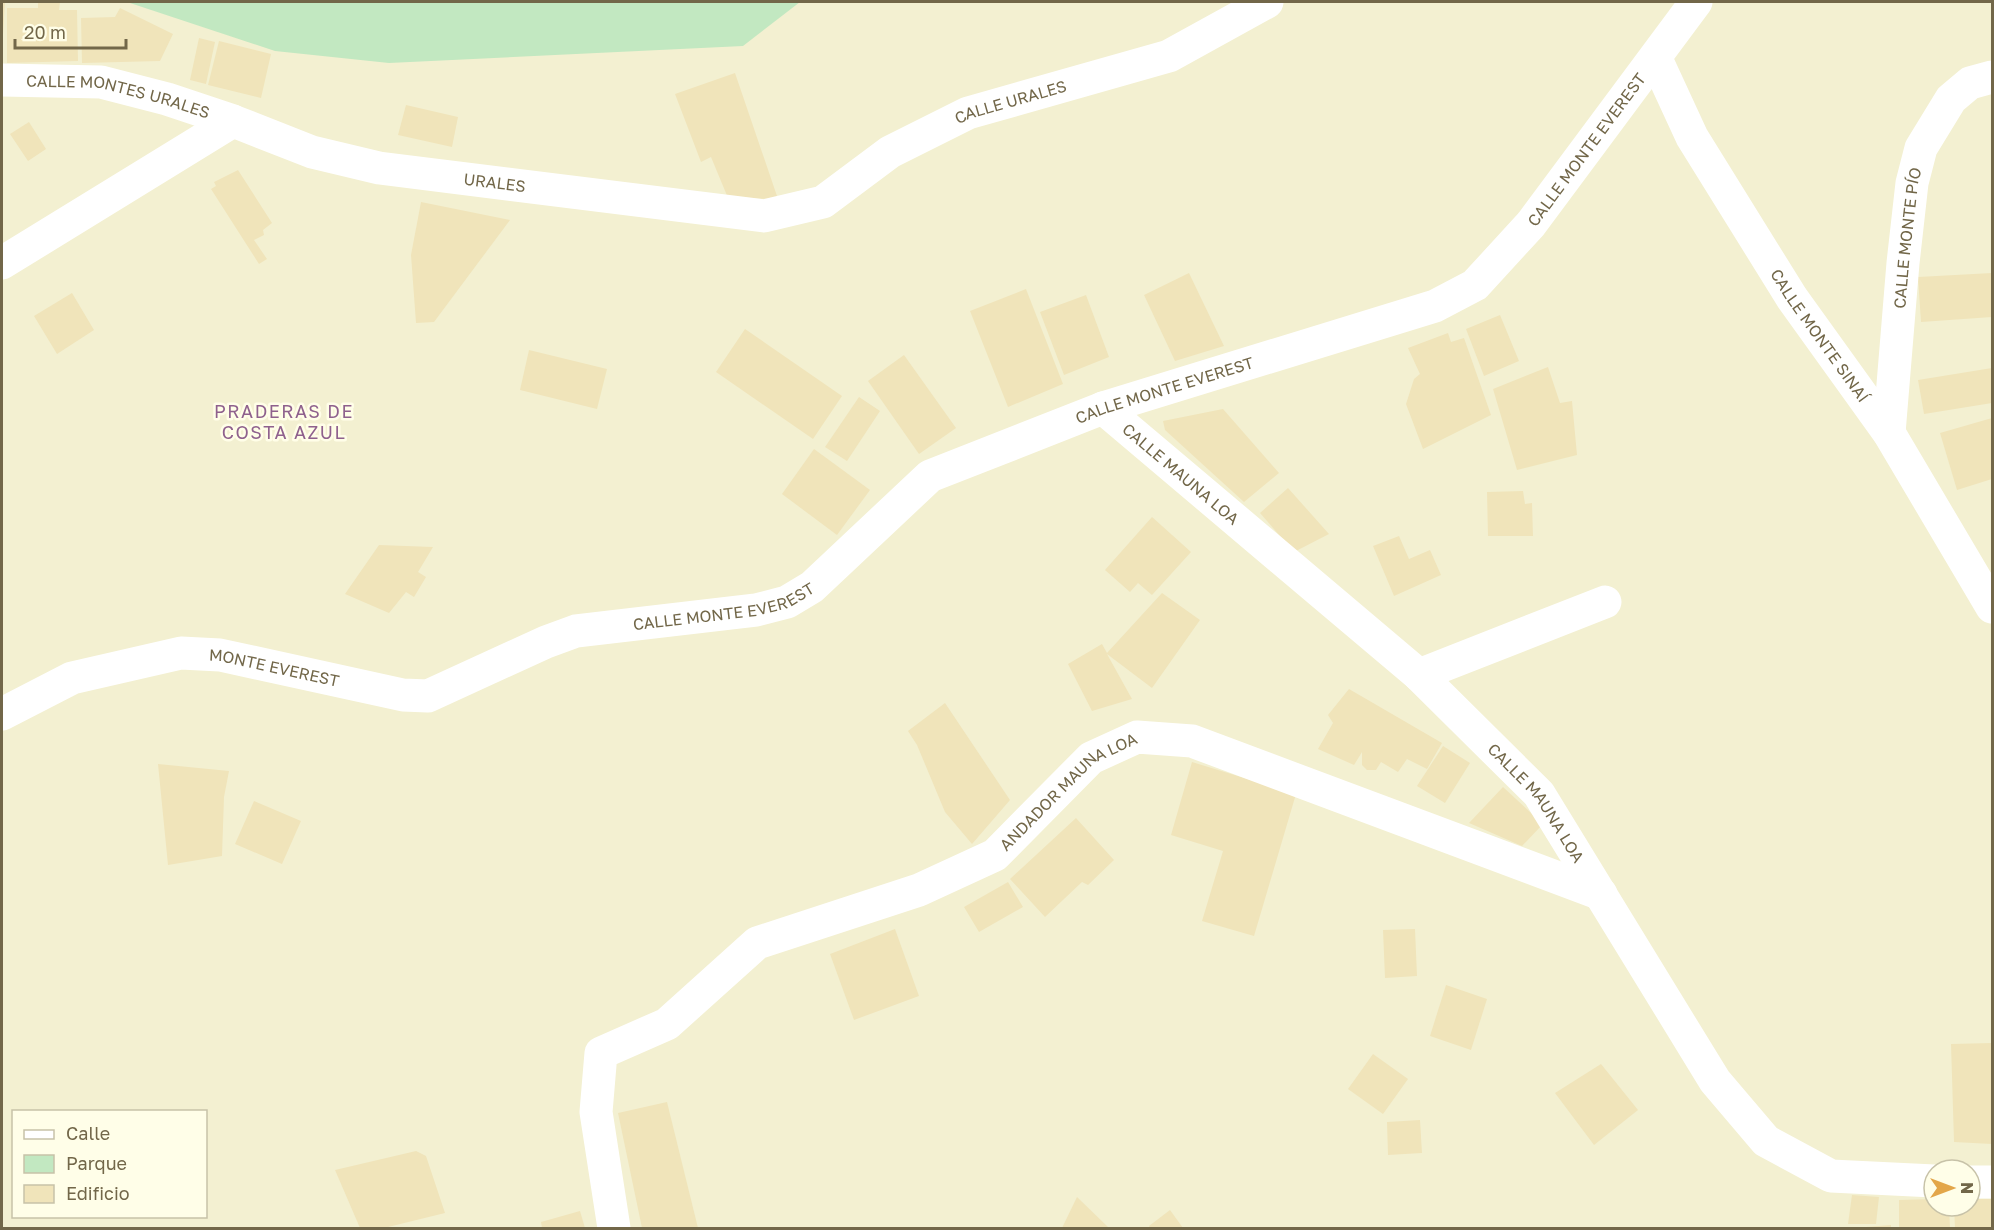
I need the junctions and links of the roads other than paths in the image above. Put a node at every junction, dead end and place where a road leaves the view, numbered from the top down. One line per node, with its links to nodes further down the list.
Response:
1 (1267, 2): 7 (street, CALLE URALES)
2 (1696, 2): 3 (street, CALLE MONTE EVEREST)
3 (1656, 59): 9 (street, CALLE MONTE EVEREST); 10 (street, CALLE MONTE SINAÍ)
4 (1992, 77): 10 (street, CALLE MONTE PÍO)
5 (2, 80): 6 (street, CALLE MONTES URALES)
6 (233, 121): 7 (street, URALES); 8 (street)
7 (764, 216)
8 (2, 263)
9 (1103, 408): 13 (street, CALLE MONTE EVEREST); 14 (street, CALLE MAUNA LOA)
10 (1889, 433): 12 (street, CALLE MONTE SINAÍ)
11 (1605, 602): 14 (street)
12 (1992, 607)
13 (546, 642): 15 (street, MONTE EVEREST)
14 (1419, 675): 16 (street, CALLE MAUNA LOA)
15 (2, 714)
16 (1601, 894): 17 (street, CALLE MAUNA LOA); 18 (street, ANDADOR MAUNA LOA)
17 (1922, 1180)
18 (614, 1228)

